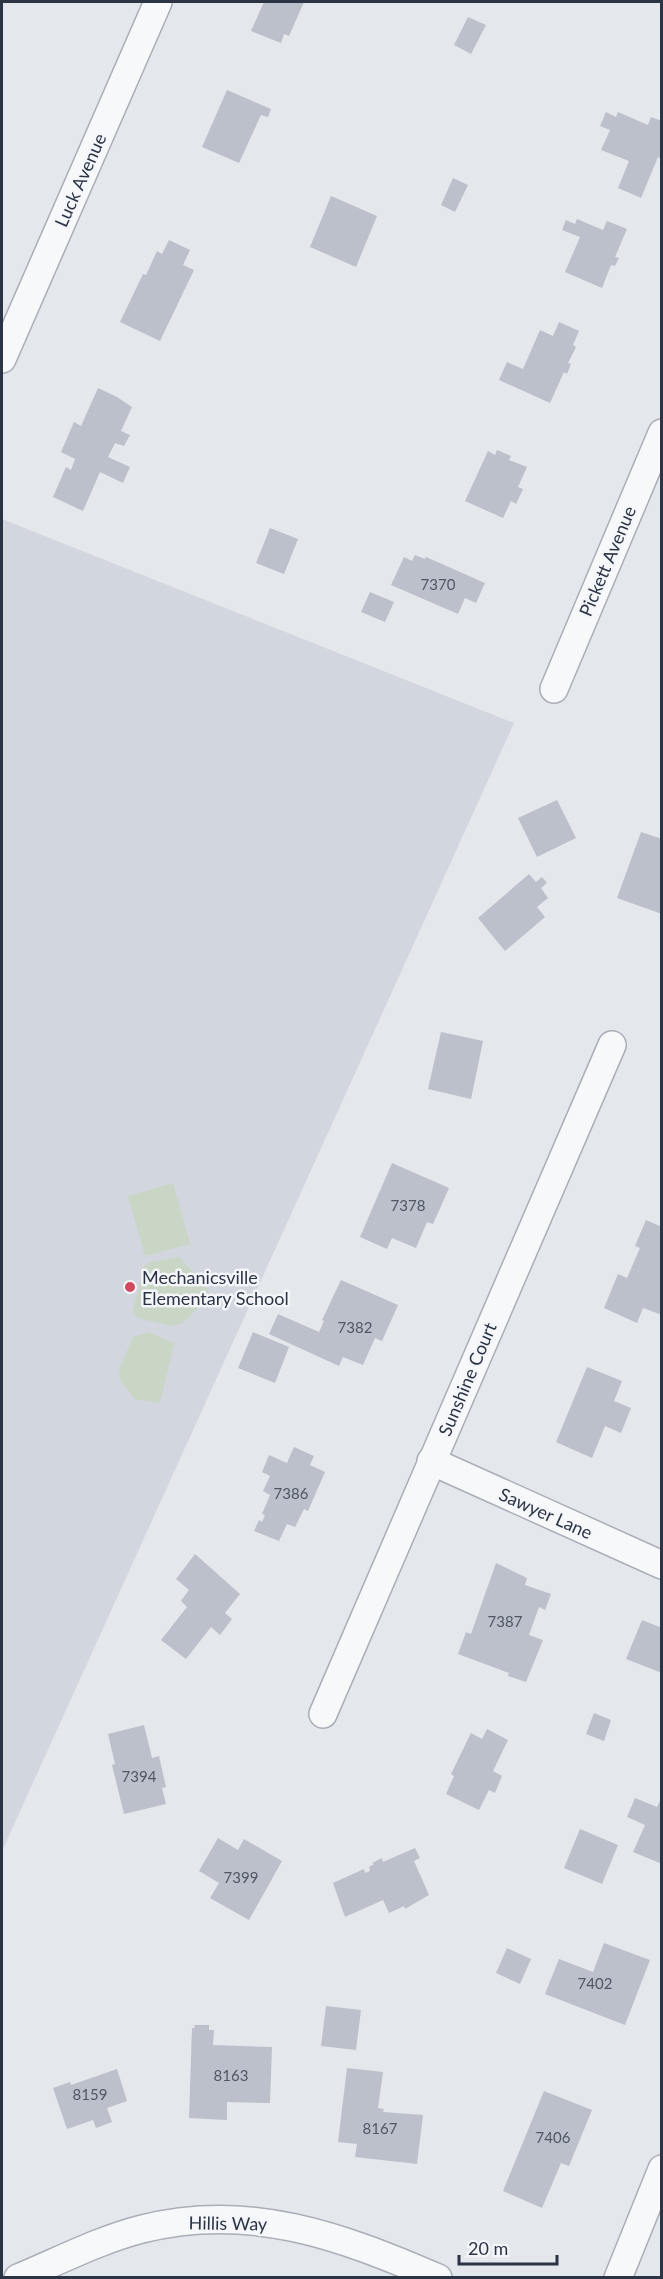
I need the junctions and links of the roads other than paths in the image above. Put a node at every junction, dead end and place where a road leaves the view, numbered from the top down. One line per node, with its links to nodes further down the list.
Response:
1 (158, 2): 2 (street, Luck Avenue)
2 (2, 359)
3 (662, 433): 4 (street, Pickett Avenue)
4 (554, 689)
5 (612, 1045): 6 (street, Sunshine Court)
6 (431, 1461): 7 (street, Sawyer Lane); 8 (street, Sunshine Court)
7 (662, 1565)
8 (323, 1714)
9 (662, 2169): 12 (street)
10 (18, 2277): 11 (street, Hillis Way)
11 (438, 2277)
12 (618, 2277)

